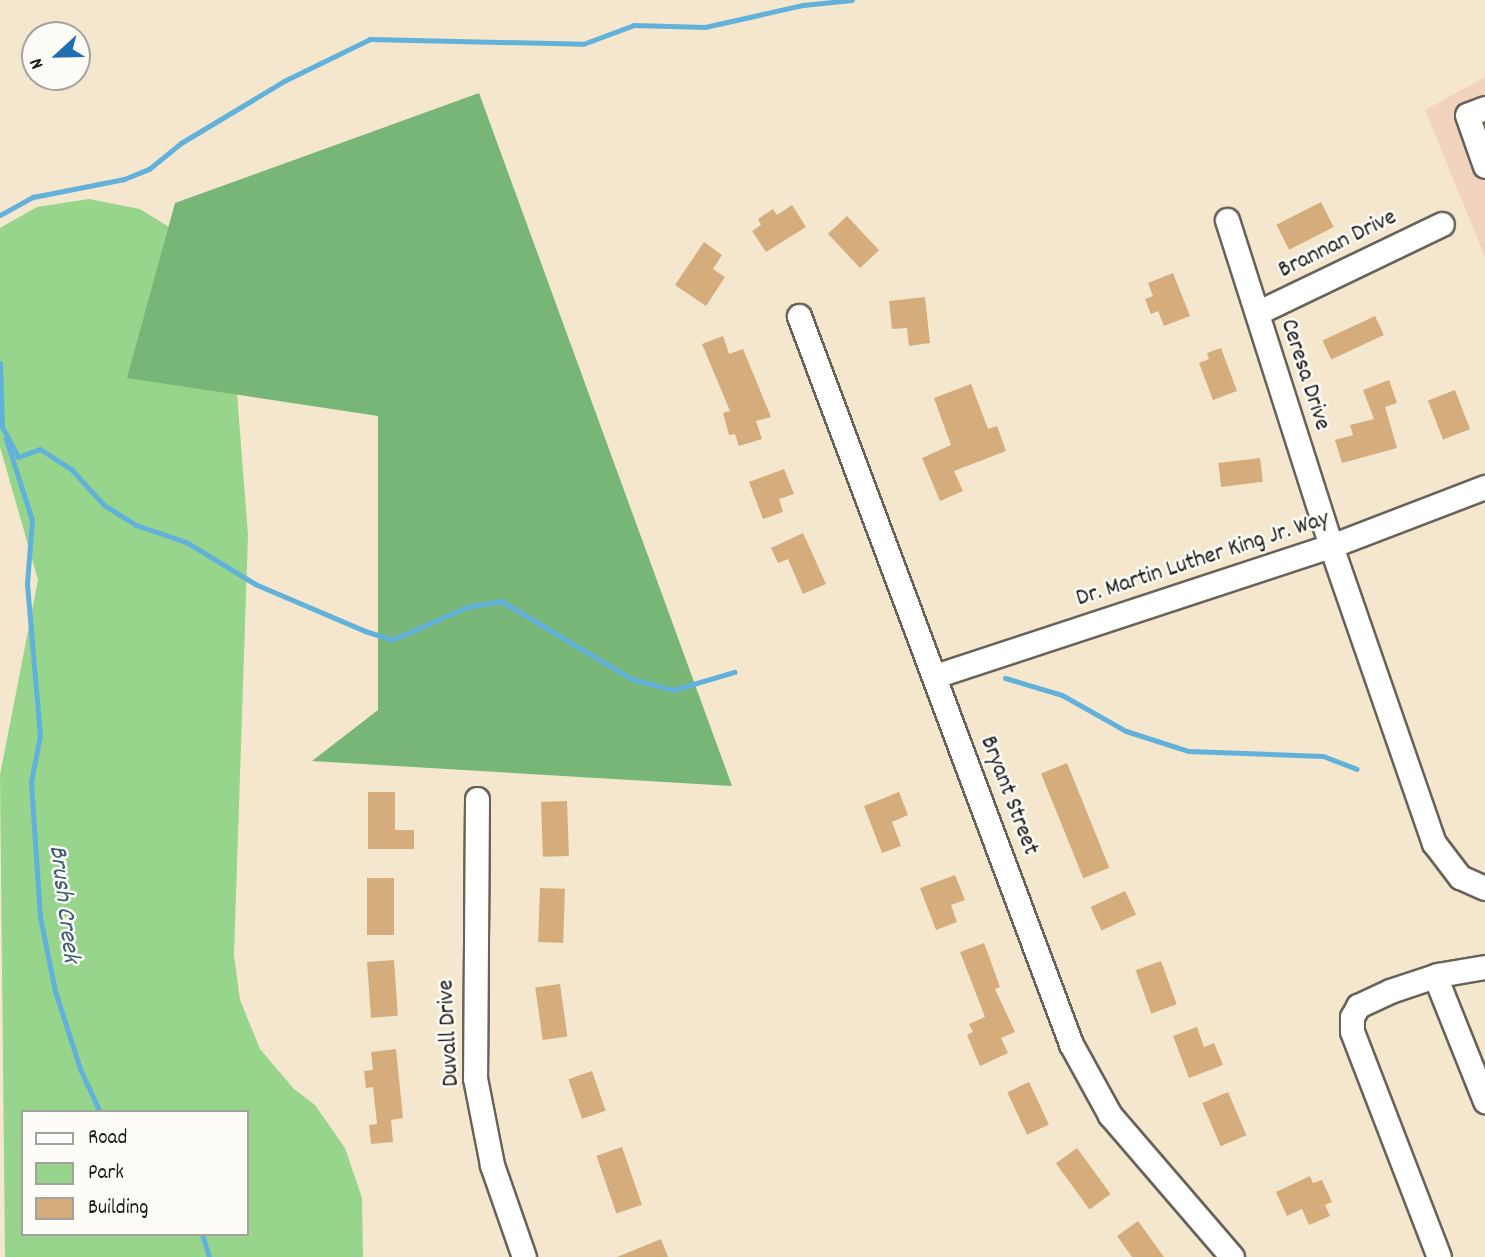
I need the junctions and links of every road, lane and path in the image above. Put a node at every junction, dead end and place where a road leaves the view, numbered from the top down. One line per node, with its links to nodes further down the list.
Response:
1 (1485, 108): 2 (street)
2 (1485, 166)
3 (1227, 220): 5 (street, Ceresa Drive)
4 (1442, 224): 5 (street, Brannan Drive)
5 (1256, 313): 8 (street, Ceresa Drive)
6 (799, 316): 9 (street, Bryant Street)
7 (1485, 487): 8 (street, Dr. Martin Luther King Jr. Way)
8 (1331, 546): 9 (street, Dr. Martin Luther King Jr. Way); 11 (street, Ceresa Drive)
9 (935, 676): 16 (street, Bryant Street)
10 (477, 799): 15 (street, Duvall Drive)
11 (1485, 888)
12 (1485, 967): 13 (street)
13 (1435, 976): 14 (street); 17 (street)
14 (1485, 1101)
15 (524, 1257)
16 (1233, 1257)
17 (1439, 1257)

